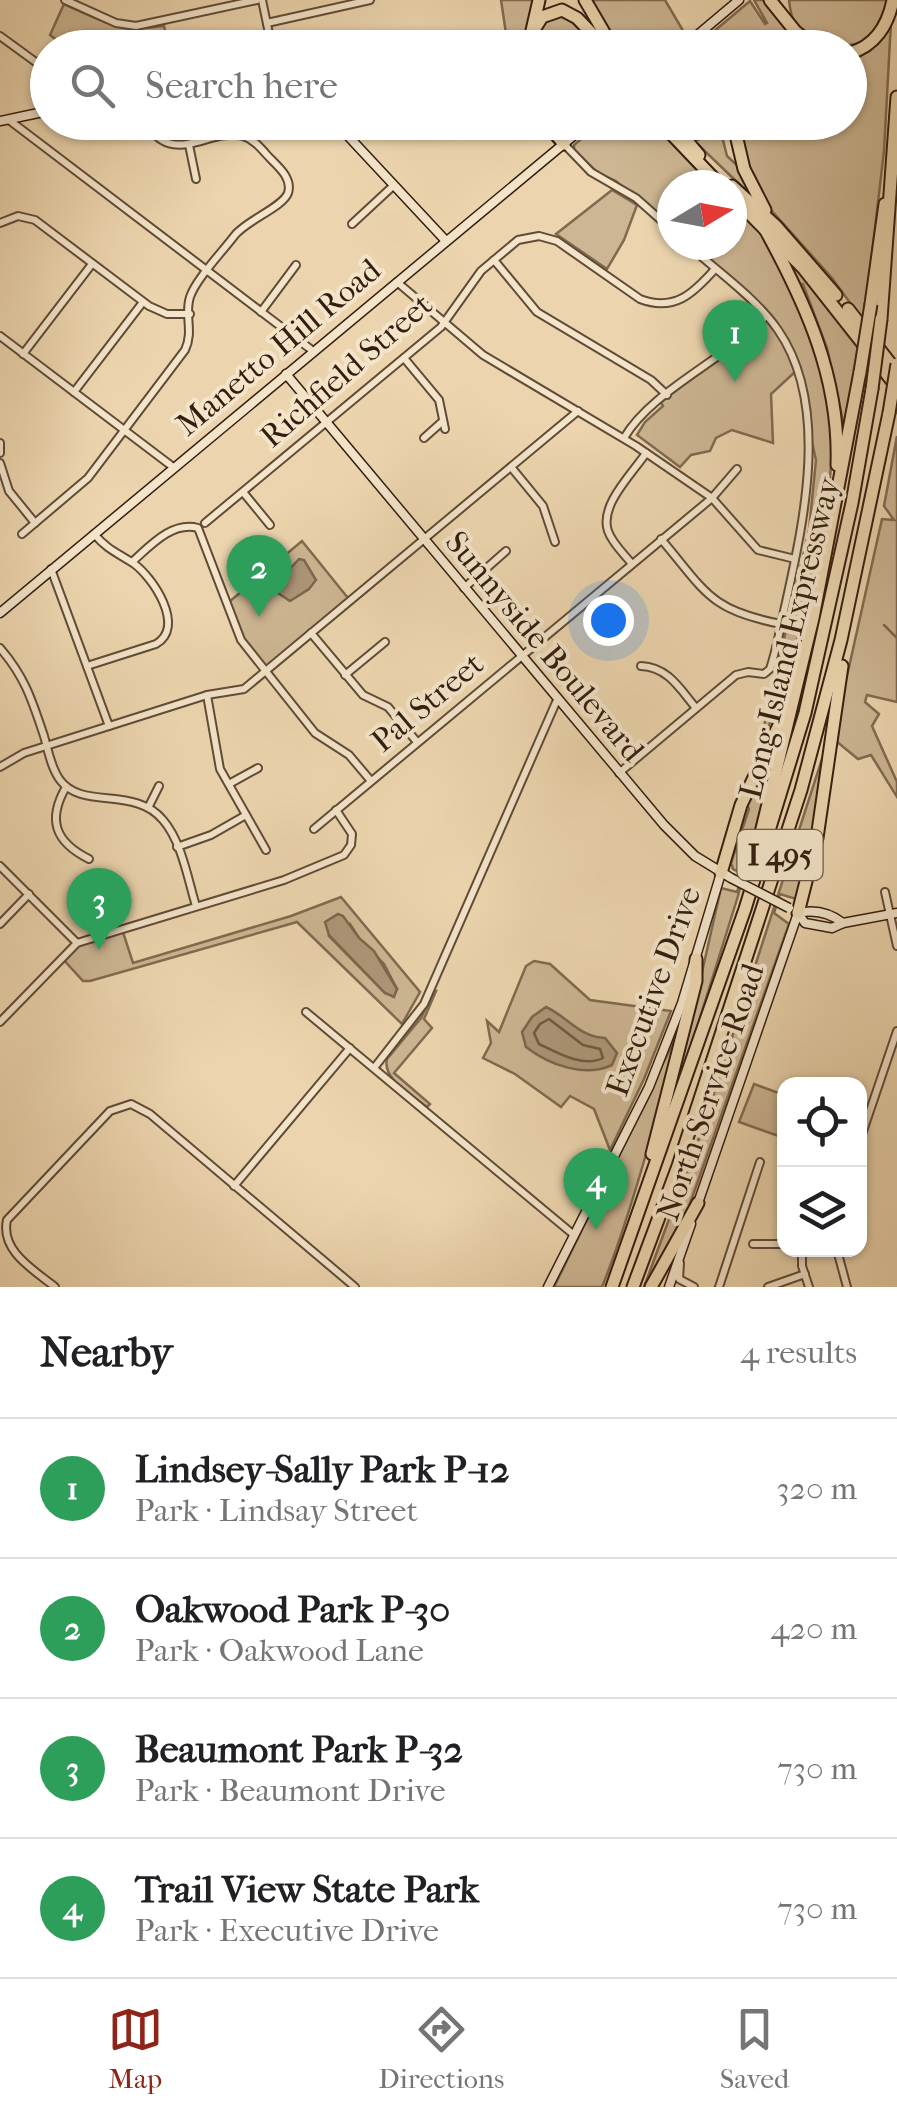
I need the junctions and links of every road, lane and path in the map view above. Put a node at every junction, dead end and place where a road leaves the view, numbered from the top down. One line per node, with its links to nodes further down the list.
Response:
1 (65, 0): 13 (street)
2 (96, 0): 13 (street)
3 (259, 0): 13 (street); 15 (street)
4 (370, 0): 12 (street)
5 (538, 0): 17 (highway)
6 (576, 0): 20 (highway)
7 (585, 0): 21 (highway)
8 (739, 0): 22 (main road)
9 (770, 0): 14 (highway)
10 (785, 0): 14 (highway)
11 (893, 0): 25 (highway)
12 (331, 4): 15 (street)
13 (90, 12)
14 (790, 22): 23 (highway)
15 (267, 23): 16 (street)
16 (268, 30)
17 (533, 30)
18 (534, 30): 19 (highway)
19 (589, 30)
20 (593, 30)
21 (602, 30)
22 (703, 30)
23 (796, 30)
24 (0, 36): 26 (street)
25 (867, 46)
26 (30, 58)
27 (897, 97): 29 (highway, Long Island Expressway / I 495)
28 (30, 115): 30 (main road)
29 (896, 116): 98 (highway, bridge); 139 (highway, Long Island Expressway / I 495, bridge)
30 (4, 120): 31 (street)
31 (30, 139)
32 (31, 140): 60 (street)
33 (163, 140): 43 (street)
34 (212, 140): 43 (street)
35 (250, 140): 60 (street)
36 (352, 140): 47 (main road)
37 (561, 140): 42 (highway)
38 (569, 140): 42 (main road, Manetto Hill Road)
39 (682, 140): 44 (highway)
40 (686, 140): 45 (highway)
41 (738, 140): 53 (highway)
42 (564, 144): 50 (street); 54 (main road, Manetto Hill Road)
43 (189, 145): 46 (street)
44 (707, 170)
45 (717, 170)
46 (196, 179)
47 (394, 186): 52 (street); 54 (main road)
48 (747, 202): 53 (highway)
49 (747, 208): 53 (highway)
50 (657, 217)
51 (0, 223): 57 (street)
52 (352, 224)
53 (770, 227): 72 (highway); 74 (highway); 98 (highway)
54 (446, 241): 61 (main road, Manetto Hill Road)
55 (494, 260): 59 (street, Richfield Street); 66 (street, Richfield Street); 76 (street)
56 (704, 260): 59 (street)
57 (92, 263): 62 (street); 69 (street)
58 (296, 265): 63 (street)
59 (715, 270): 65 (street)
60 (208, 272): 63 (street); 64 (street)
61 (396, 282): 66 (street); 68 (main road, Manetto Hill Road)
62 (143, 302): 64 (street); 75 (street)
63 (261, 312): 68 (street)
64 (190, 314): 79 (street)
65 (766, 316): 76 (street); 101 (street)
66 (445, 322): 70 (street, Richfield Street); 77 (street)
67 (0, 336): 69 (street)
68 (312, 351): 73 (main road, Manetto Hill Road)
69 (23, 354): 75 (street)
70 (404, 358): 78 (street, Richfield Street); 80 (street)
71 (897, 364): 105 (highway, Long Island Expressway / I 495, bridge)
72 (897, 372)
73 (286, 374): 78 (main road, Sunnyside Boulevard); 86 (main road, Manetto Hill Road)
74 (897, 387)
75 (74, 392): 79 (street)
76 (667, 395): 81 (street)
77 (578, 411): 81 (street); 87 (street)
78 (326, 423): 89 (street, Richfield Street); 96 (main road, Sunnyside Boulevard)
79 (124, 431): 86 (street); 91 (street)
80 (424, 438)
81 (624, 438): 84 (street)
82 (0, 444): 83 (street)
83 (0, 452)
84 (646, 453): 90 (street); 103 (street)
85 (0, 464): 91 (street)
86 (174, 467): 95 (main road, Manetto Hill Road)
87 (511, 467): 96 (street); 99 (street)
88 (737, 469): 90 (street, Pal Street)
89 (243, 492): 92 (street, Richfield Street); 93 (street)
90 (712, 498): 97 (street, Pal Street); 101 (street)
91 (34, 523): 94 (street)
92 (206, 523)
93 (270, 525)
94 (22, 534)
95 (94, 534): 102 (street); 104 (main road, Manetto Hill Road)
96 (424, 540): 106 (main road, Sunnyside Boulevard); 109 (street)
97 (662, 540): 103 (street, Pal Street); 108 (street)
98 (828, 540): 117 (highway)
99 (555, 542)
100 (506, 551): 106 (street)
101 (795, 559): 108 (street)
102 (132, 562): 113 (street); 115 (street)
103 (632, 564): 112 (street, Pal Street)
104 (52, 569): 107 (main road, Manetto Hill Road); 113 (street)
105 (857, 570): 144 (highway); 171 (highway, Long Island Expressway / I 495)
106 (464, 588): 112 (main road, Sunnyside Boulevard)
107 (0, 612)
108 (780, 624): 120 (street)
109 (311, 633): 115 (street); 116 (street)
110 (385, 642): 116 (street)
111 (0, 648): 123 (street)
112 (521, 656): 119 (main road, Sunnyside Boulevard); 122 (street, Pal Street)
113 (87, 666): 121 (street)
114 (641, 666): 120 (street)
115 (264, 672): 118 (street); 127 (street)
116 (346, 675): 122 (street)
117 (798, 689): 139 (highway); 140 (highway)
118 (207, 695): 121 (street); 128 (street)
119 (557, 700): 126 (main road, Sunnyside Boulevard); 154 (street)
120 (696, 708): 126 (street)
121 (109, 726): 123 (street)
122 (418, 742): 127 (street, Pal Street)
123 (46, 746): 124 (street); 130 (street)
124 (0, 767)
125 (258, 768): 128 (street)
126 (619, 773): 140 (main road, Sunnyside Boulevard)
127 (371, 781): 132 (street, Pal Street)
128 (229, 784): 133 (street)
129 (159, 786): 131 (street)
130 (66, 787): 131 (street); 137 (street)
131 (148, 806): 135 (street)
132 (336, 810): 134 (street, Pal Street); 143 (street)
133 (246, 815): 135 (street); 136 (street)
134 (314, 829)
135 (176, 847): 143 (street)
136 (266, 850)
137 (89, 859)
138 (0, 866): 142 (street)
139 (758, 869): 162 (highway, Long Island Expressway / I 495)
140 (726, 875): 144 (main road, Sunnyside Boulevard, bridge); 149 (main road, Executive Drive)
141 (884, 892): 145 (street)
142 (28, 894): 146 (street); 147 (street)
143 (196, 906): 147 (street)
144 (794, 910): 145 (main road, Sunnyside Boulevard); 158 (main road, North Service Road)
145 (892, 914): 148 (street)
146 (0, 924)
147 (77, 943): 151 (street)
148 (897, 946)
149 (696, 959): 159 (main road, Executive Drive); 162 (highway)
150 (306, 1012): 153 (street)
151 (0, 1022)
152 (897, 1031): 155 (street)
153 (350, 1048): 154 (street); 157 (street)
154 (374, 1068): 159 (street)
155 (867, 1119)
156 (760, 1162): 175 (street)
157 (234, 1186): 167 (street); 168 (street)
158 (698, 1203): 163 (main road, North Service Road); 172 (highway)
159 (575, 1235): 169 (main road, Executive Drive)
160 (753, 1244): 161 (street)
161 (777, 1244)
162 (626, 1254): 170 (highway, Long Island Expressway / I 495)
163 (680, 1254): 173 (main road, North Service Road); 174 (street)
164 (803, 1257): 166 (street)
165 (838, 1257): 178 (street)
166 (804, 1274): 176 (street); 177 (street)
167 (54, 1287)
168 (356, 1287)
169 (548, 1287)
170 (612, 1287)
171 (633, 1287)
172 (652, 1287)
173 (669, 1287)
174 (694, 1287)
175 (718, 1287)
176 (768, 1287)
177 (809, 1287)
178 (847, 1287)

